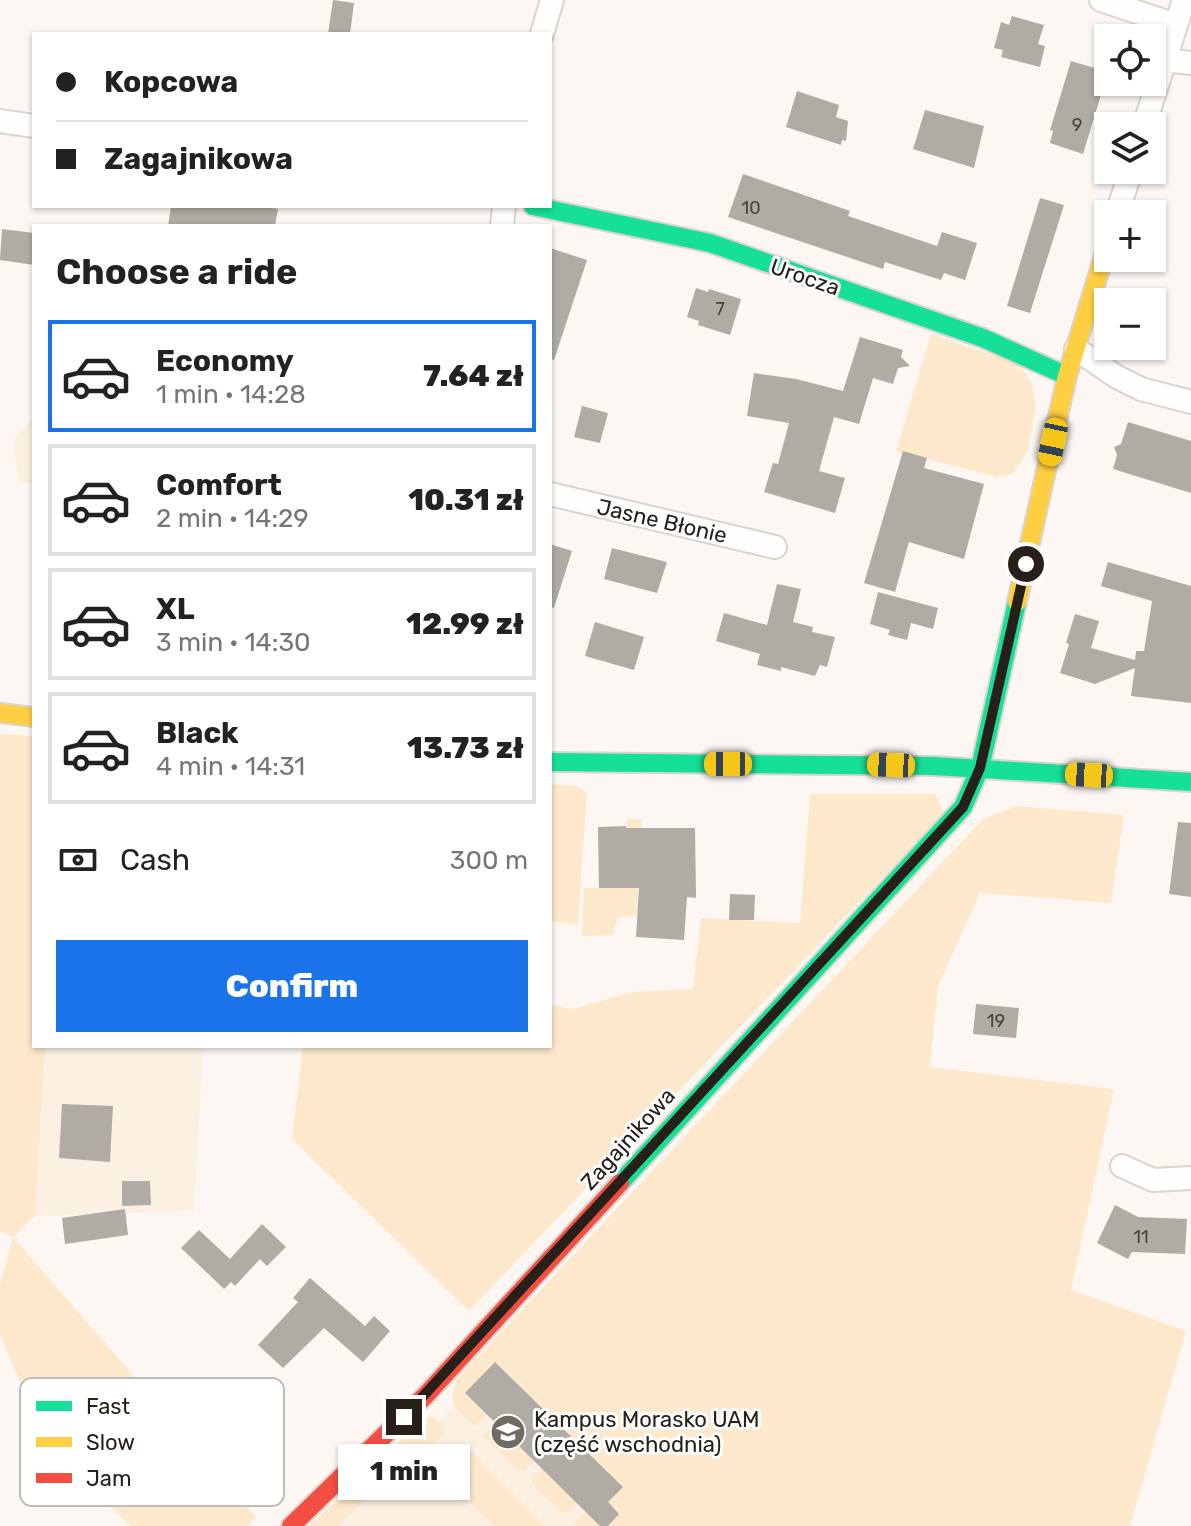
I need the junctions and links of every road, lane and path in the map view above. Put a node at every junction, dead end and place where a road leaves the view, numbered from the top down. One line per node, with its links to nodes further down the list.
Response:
1 (552, 0): 5 (street)
2 (1101, 0): 4 (street)
3 (1184, 0): 4 (street)
4 (1176, 25): 6 (street)
5 (543, 32)
6 (1166, 54)
7 (1166, 60): 8 (street)
8 (1191, 63)
9 (0, 121): 10 (street)
10 (32, 126)
11 (543, 208): 14 (street, Urocza)
12 (1099, 272): 13 (street, Zagajnikowa)
13 (1076, 349): 14 (street, Zagajnikowa); 15 (street)
14 (1067, 376): 21 (street, Zagajnikowa)
15 (1191, 402)
16 (552, 494): 17 (street, Jasne Błonie)
17 (775, 547)
18 (0, 713): 19 (street)
19 (32, 717)
20 (552, 762): 21 (street)
21 (980, 768): 22 (street); 25 (street, Zagajnikowa)
22 (1191, 782)
23 (1122, 1166): 24 (street)
24 (1191, 1178)
25 (291, 1526)

